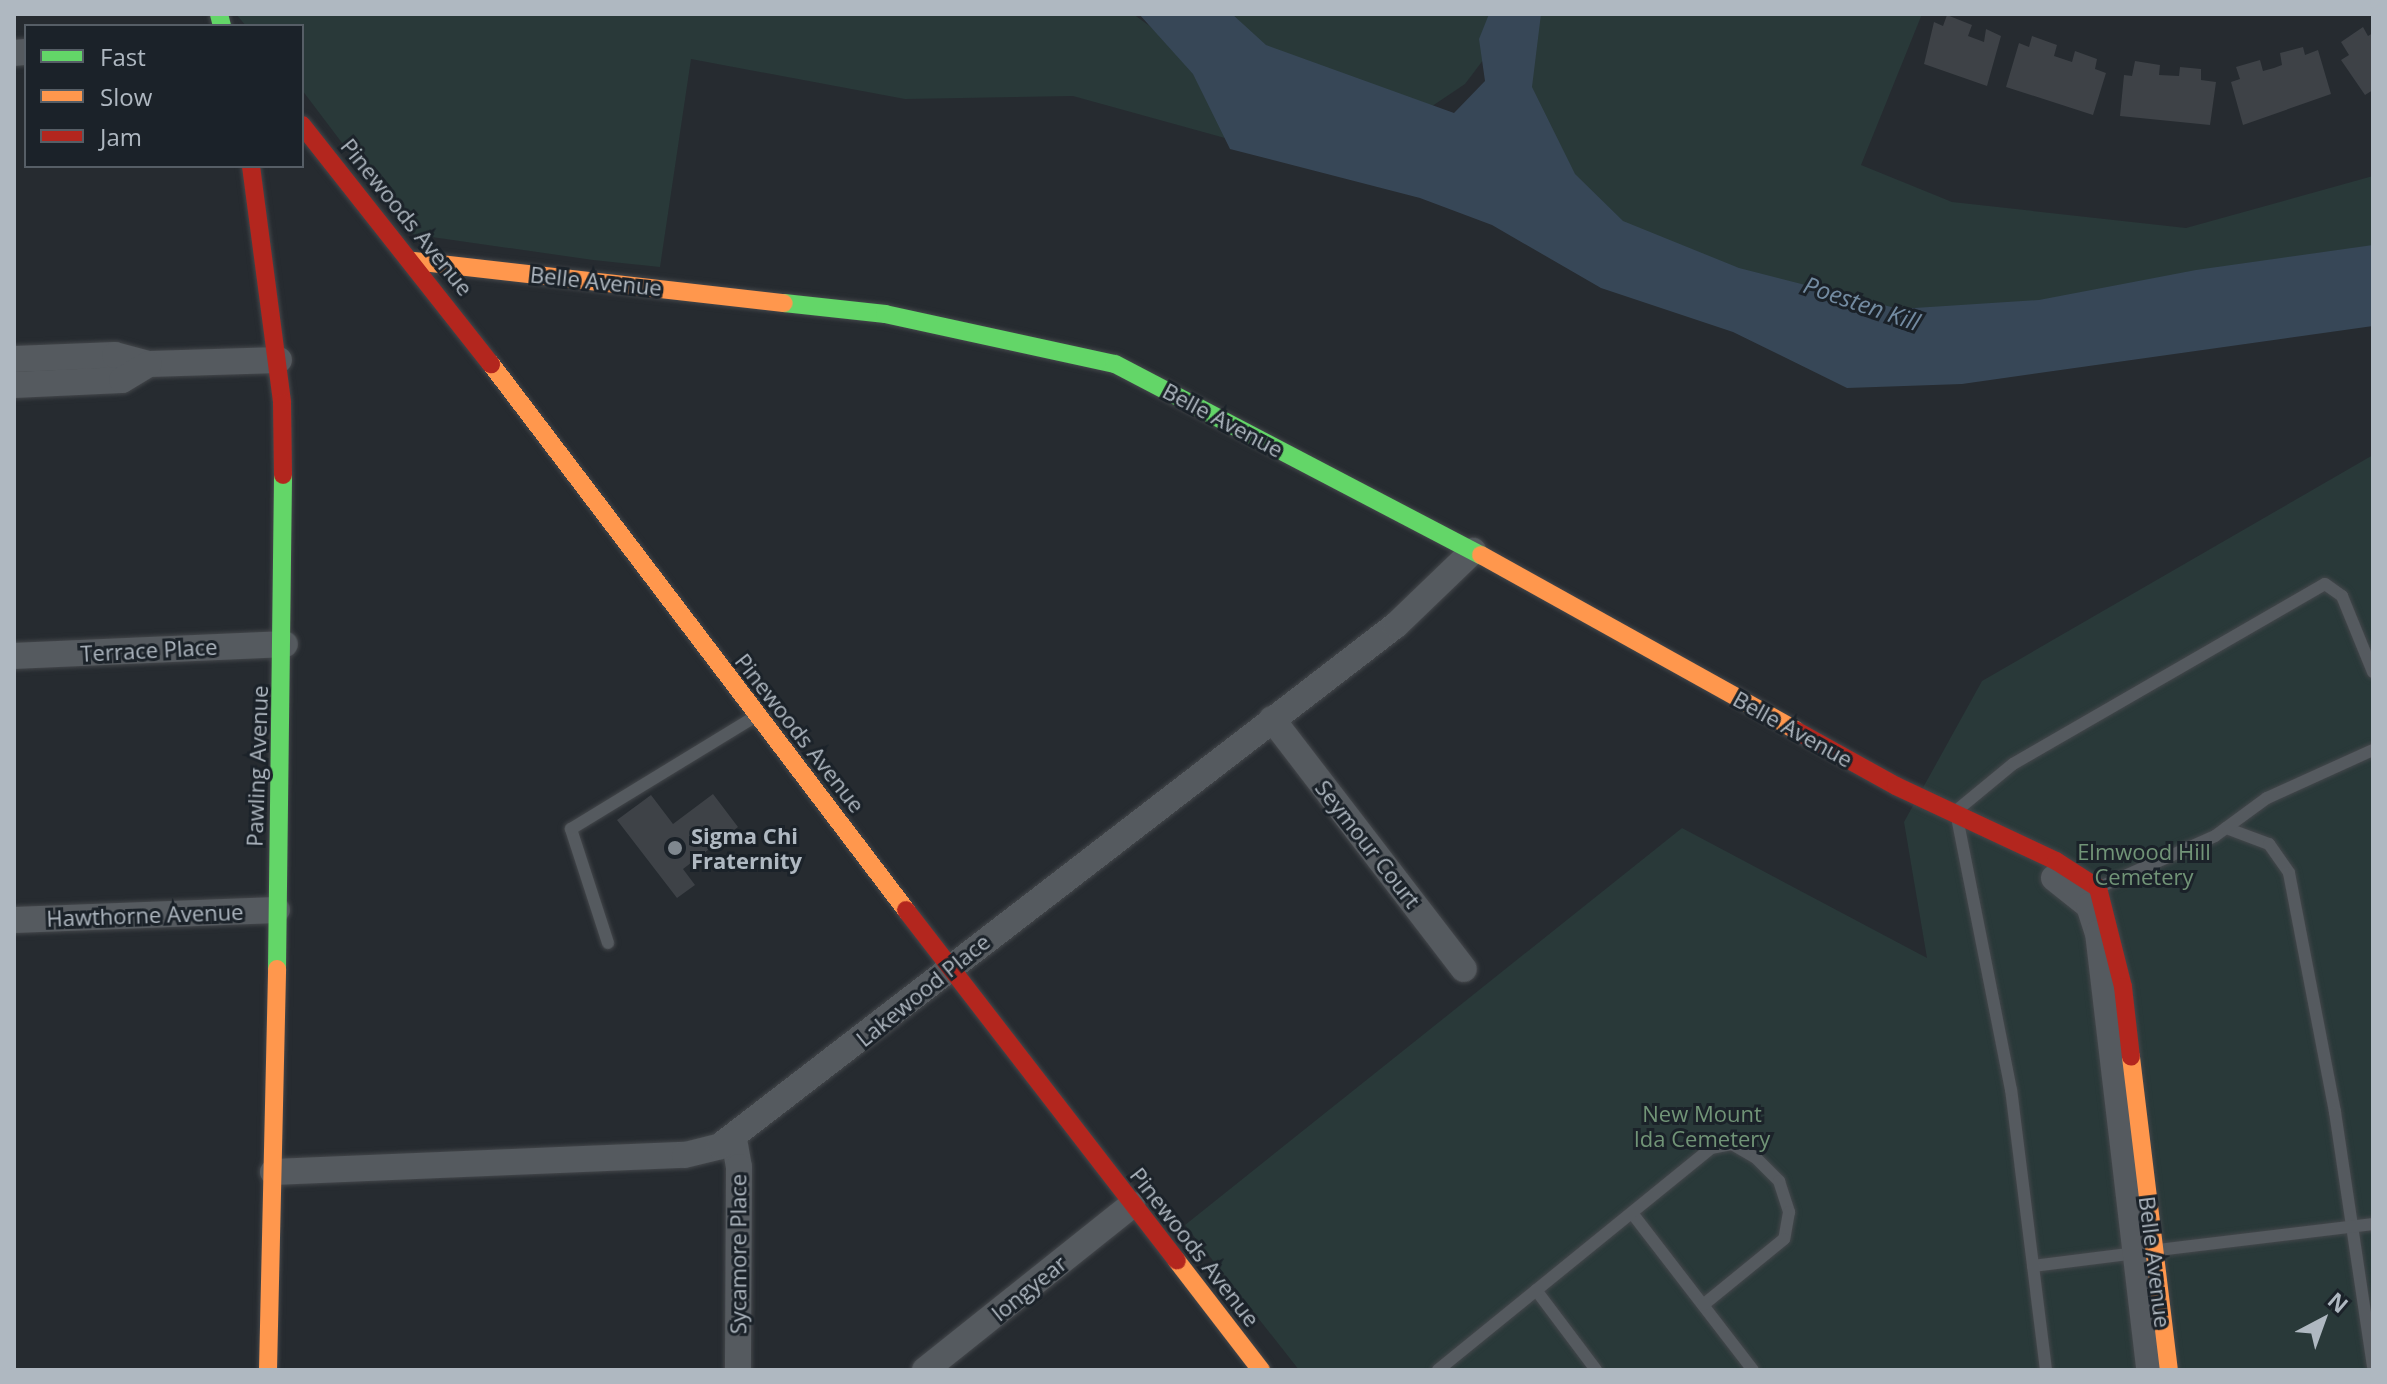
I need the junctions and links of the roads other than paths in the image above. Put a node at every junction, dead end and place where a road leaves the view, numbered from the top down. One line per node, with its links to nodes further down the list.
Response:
1 (304, 127): 3 (street, Pinewoods Avenue)
2 (251, 168): 5 (street, Pawling Avenue)
3 (414, 261): 8 (street, Belle Avenue); 12 (street, Pinewoods Avenue)
4 (14, 359): 6 (street)
5 (279, 360): 6 (street); 9 (street, Pawling Avenue)
6 (149, 364): 7 (street)
7 (14, 385)
8 (1473, 551): 13 (street, Lakewood Place); 15 (street, Belle Avenue)
9 (285, 644): 10 (street, Terrace Place); 18 (street, Pawling Avenue)
10 (14, 656)
11 (2373, 672): 15 (lane)
12 (757, 716): 20 (lane); 21 (street, Pinewoods Avenue)
13 (1272, 719): 21 (street, Lakewood Place); 22 (street, Seymour Court)
14 (2373, 750): 16 (lane)
15 (1956, 811): 17 (street, Belle Avenue); 30 (lane)
16 (2226, 828): 17 (lane); 28 (lane)
17 (2093, 897): 29 (street, Belle Avenue)
18 (277, 910): 19 (street, Hawthorne Avenue); 24 (street, Pawling Avenue)
19 (14, 920)
20 (608, 943)
21 (950, 968): 23 (street, Lakewood Place); 25 (street, Pinewoods Avenue)
22 (1464, 969)
23 (734, 1139): 24 (street, Lakewood Place); 35 (street, Sycamore Place)
24 (273, 1172): 34 (street, Pawling Avenue)
25 (1132, 1205): 36 (street, longyear); 37 (street, Pinewoods Avenue)
26 (1632, 1213): 31 (lane); 32 (lane); 32 (lane)
27 (2373, 1224): 28 (lane)
28 (2352, 1227): 29 (lane); 33 (lane)
29 (2143, 1252): 30 (lane); 42 (street, Belle Avenue); 43 (street, Belle Avenue)
30 (2033, 1266): 41 (lane)
31 (1536, 1290): 38 (lane); 39 (lane)
32 (1703, 1305): 40 (lane)
33 (2373, 1366)
34 (268, 1370)
35 (738, 1370)
36 (925, 1370)
37 (1261, 1370)
38 (1438, 1370)
39 (1596, 1370)
40 (1753, 1370)
41 (2046, 1370)
42 (2149, 1370)
43 (2169, 1370)

